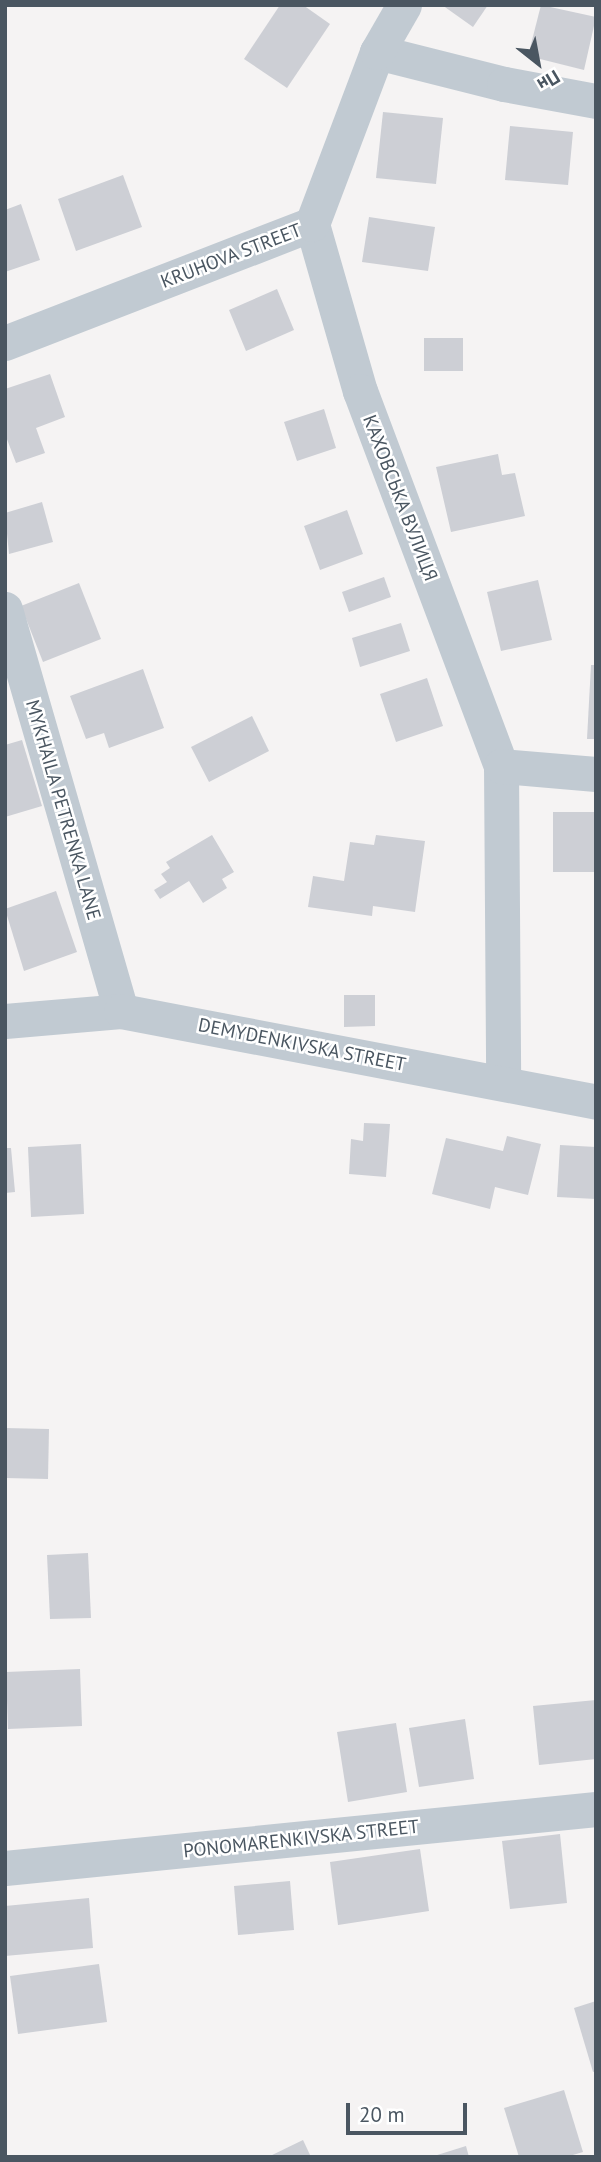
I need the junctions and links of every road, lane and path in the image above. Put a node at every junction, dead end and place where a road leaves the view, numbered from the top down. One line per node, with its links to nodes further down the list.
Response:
1 (404, 5): 2 (street, KRUHOVA STREET)
2 (377, 52): 3 (street); 4 (street, KRUHOVA STREET)
3 (596, 101)
4 (312, 225): 5 (street, KRUHOVA STREET); 7 (street, КАХОВСЬКА ВУЛИЦЯ)
5 (5, 343)
6 (5, 609): 9 (street, MYKHAILA PETRENKA LANE)
7 (501, 766): 8 (street); 11 (street, КАХОВСЬКА ВУЛИЦЯ)
8 (596, 774)
9 (121, 1011): 10 (street, DEMYDENKIVSKA STREET); 11 (street, DEMYDENKIVSKA STREET)
10 (5, 1021)
11 (503, 1082): 12 (street, DEMYDENKIVSKA STREET)
12 (596, 1102)
13 (596, 1809): 14 (street, PONOMARENKIVSKA STREET)
14 (5, 1868)

